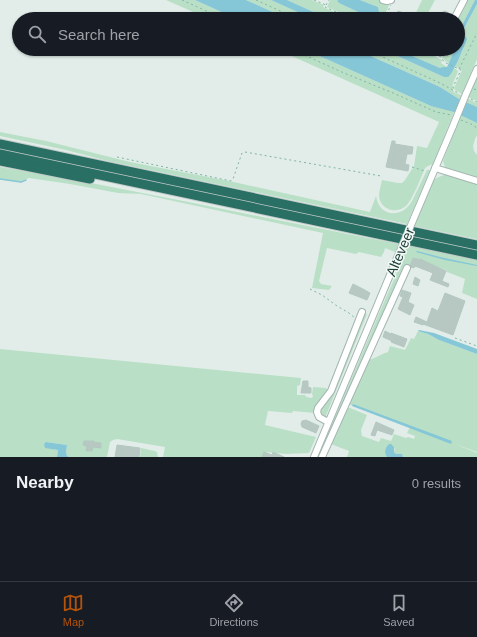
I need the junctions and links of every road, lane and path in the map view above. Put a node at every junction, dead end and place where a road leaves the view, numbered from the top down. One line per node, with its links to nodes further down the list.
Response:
1 (182, 0): 9 (path)
2 (256, 0): 10 (path)
3 (314, 0): 8 (path)
4 (329, 0): 8 (path)
5 (383, 0): 7 (street)
6 (464, 0): 13 (street)
7 (391, 2): 12 (path)
8 (326, 5): 11 (path)
9 (209, 12)
10 (283, 12)
11 (336, 12)
12 (387, 12)
13 (458, 12)
14 (477, 33): 18 (path)
15 (306, 56): 20 (path)
16 (381, 56): 18 (path)
17 (439, 56): 18 (path)
18 (459, 69)
19 (477, 69): 28 (street, Alteveer, bridge)
20 (451, 115)
21 (457, 118): 22 (path)
22 (477, 128)
23 (0, 144): 33 (highway)
24 (0, 154): 32 (highway)
25 (117, 157): 30 (path)
26 (0, 161): 32 (highway)
27 (412, 167): 29 (path)
28 (435, 168): 31 (street); 41 (street, Alteveer, bridge)
29 (425, 171)
30 (382, 176)
31 (477, 181)
32 (166, 189): 34 (highway)
33 (477, 245)
34 (477, 255)
35 (407, 268): 43 (street, Alteveer)
36 (310, 289): 38 (path)
37 (362, 312): 38 (street)
38 (358, 321): 41 (street)
39 (455, 338): 40 (path)
40 (477, 346)
41 (328, 422): 42 (street, Alteveer)
42 (314, 457)
43 (322, 457)

